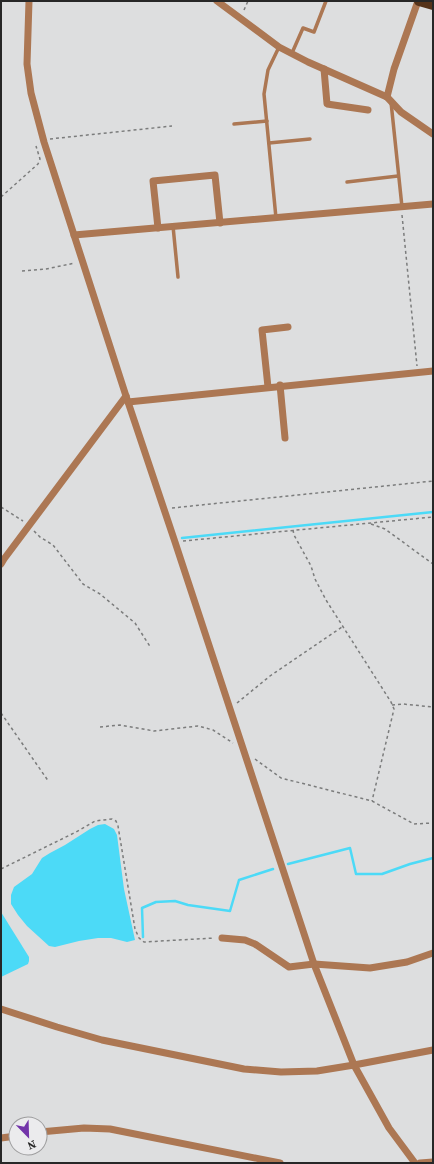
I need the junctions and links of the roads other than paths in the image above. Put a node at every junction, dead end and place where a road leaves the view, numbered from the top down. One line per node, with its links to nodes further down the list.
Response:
1 (29, 1): 24 (street)
2 (217, 1): 6 (street)
3 (326, 1): 7 (lane)
4 (419, 1): 5 (main road); 9 (street)
5 (433, 5)
6 (279, 47): 7 (street); 11 (lane)
7 (292, 54): 8 (street)
8 (324, 69): 9 (street); 10 (street)
9 (389, 99): 13 (street); 16 (lane)
10 (368, 110)
11 (267, 121): 12 (lane); 15 (lane)
12 (234, 124)
13 (433, 134)
14 (310, 139): 15 (lane)
15 (269, 143): 20 (lane)
16 (398, 176): 17 (lane); 19 (lane)
17 (347, 182)
18 (433, 204): 19 (street)
19 (402, 207): 20 (street)
20 (276, 218): 21 (street)
21 (220, 223): 22 (street); 23 (street)
22 (173, 226): 23 (street); 25 (lane)
23 (158, 228): 24 (street)
24 (74, 235): 30 (street)
25 (178, 277)
26 (288, 327): 29 (street)
27 (433, 371): 28 (street)
28 (280, 386): 29 (street); 31 (street)
29 (268, 387): 30 (street)
30 (127, 399): 32 (street); 35 (street)
31 (285, 438)
32 (1, 564)
33 (222, 938): 35 (street)
34 (433, 953): 35 (street)
35 (314, 964): 38 (street)
36 (1, 1009): 38 (street)
37 (433, 1050): 38 (street)
38 (354, 1065): 42 (street)
39 (48, 1131): 41 (street)
40 (433, 1162): 43 (street)
41 (280, 1163)
42 (415, 1163)
43 (420, 1163)

